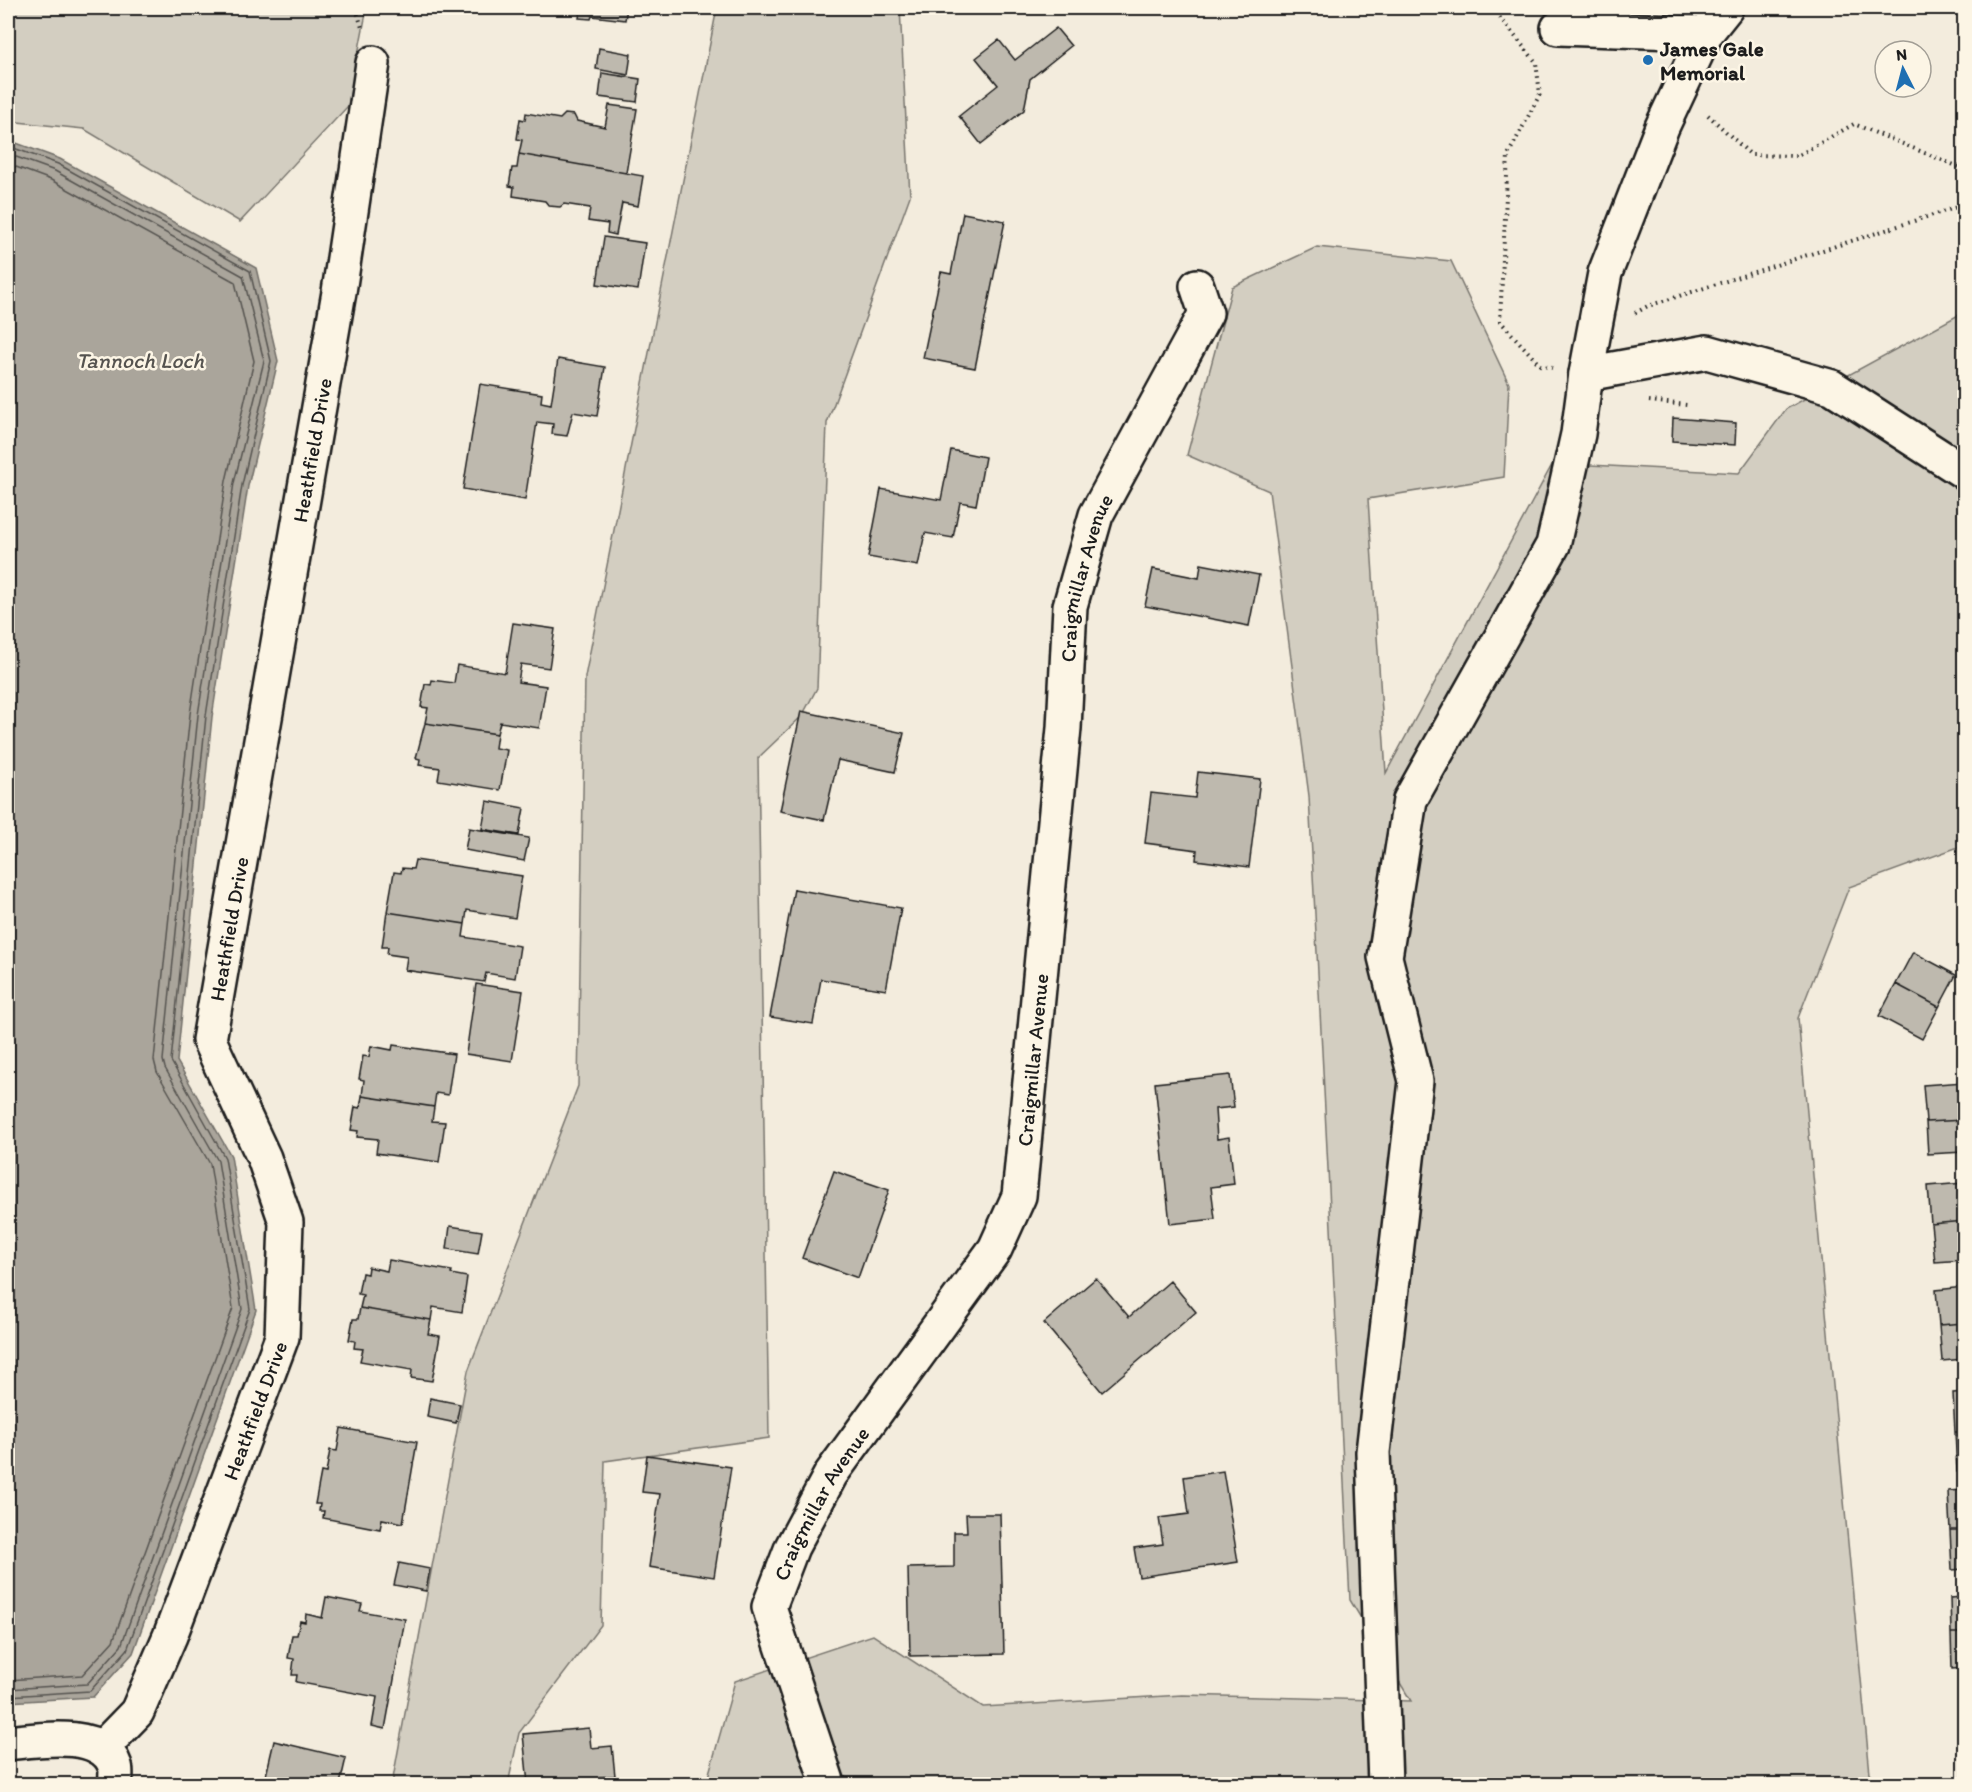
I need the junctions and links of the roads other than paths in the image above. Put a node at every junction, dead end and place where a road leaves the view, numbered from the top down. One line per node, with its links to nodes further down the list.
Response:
1 (1726, 8): 3 (street)
2 (1558, 28): 3 (street)
3 (1706, 33): 6 (street)
4 (373, 63): 9 (street, Heathfield Drive)
5 (1197, 286): 11 (street, Craigmillar Avenue)
6 (1586, 374): 7 (street); 12 (street)
7 (1965, 472)
8 (8, 1743): 9 (street)
9 (102, 1748): 10 (street)
10 (116, 1785)
11 (828, 1785)
12 (1385, 1785)

